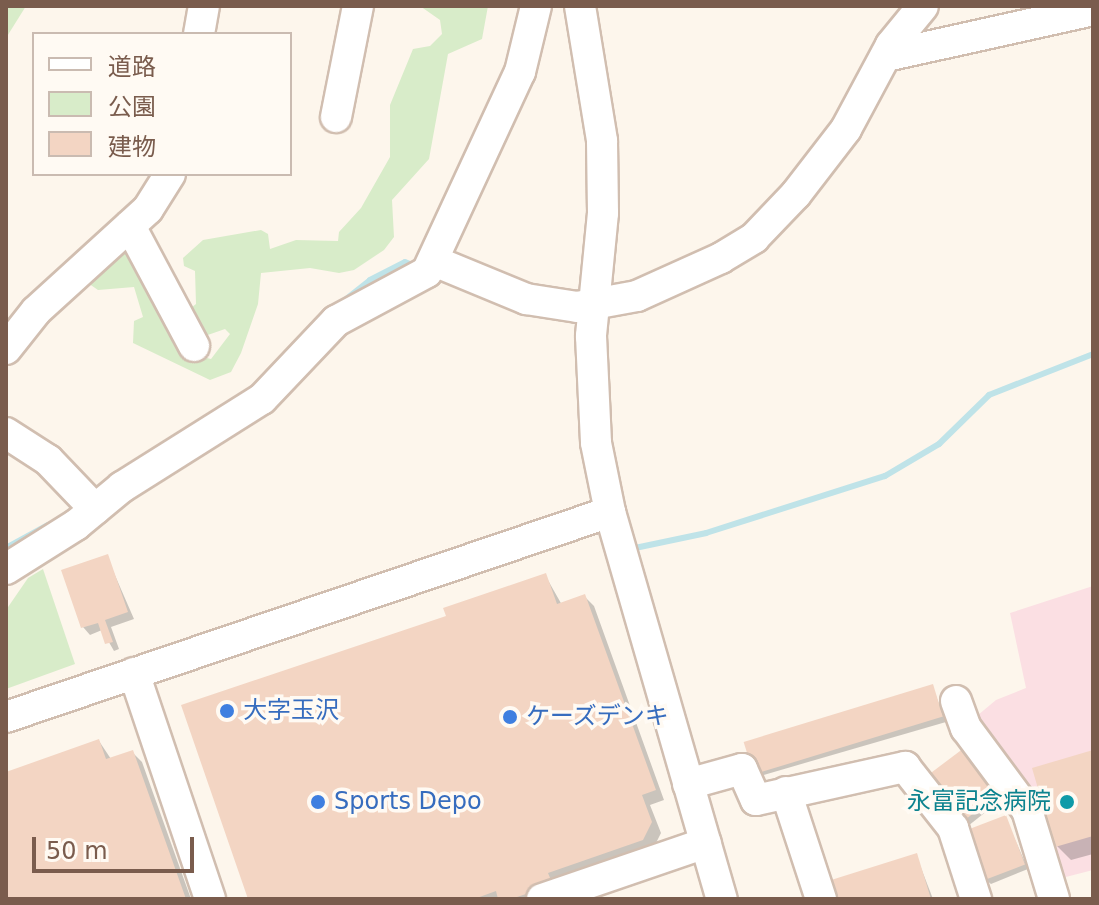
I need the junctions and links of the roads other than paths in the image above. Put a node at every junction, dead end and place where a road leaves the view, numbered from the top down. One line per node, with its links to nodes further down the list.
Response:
1 (204, 6): 7 (street)
2 (358, 6): 9 (street)
3 (536, 6): 12 (street)
4 (580, 6): 13 (street)
5 (923, 6): 8 (street)
6 (1093, 10): 8 (street)
7 (199, 32)
8 (886, 56): 13 (street)
9 (336, 117)
10 (169, 176): 11 (street)
11 (130, 226): 14 (street); 15 (street)
12 (434, 261): 13 (street); 17 (street)
13 (593, 306): 18 (street)
14 (194, 346)
15 (6, 349)
16 (6, 433): 17 (street)
17 (95, 509): 19 (street)
18 (610, 512): 20 (street); 23 (street)
19 (6, 569)
20 (134, 673): 22 (street); 26 (street)
21 (956, 701): 32 (street)
22 (6, 717)
23 (688, 784): 24 (street); 25 (street)
24 (786, 792): 30 (street); 31 (street)
25 (708, 849): 27 (street); 28 (street); 29 (street)
26 (210, 899)
27 (542, 899)
28 (580, 899)
29 (722, 899)
30 (821, 899)
31 (976, 899)
32 (1054, 899)

